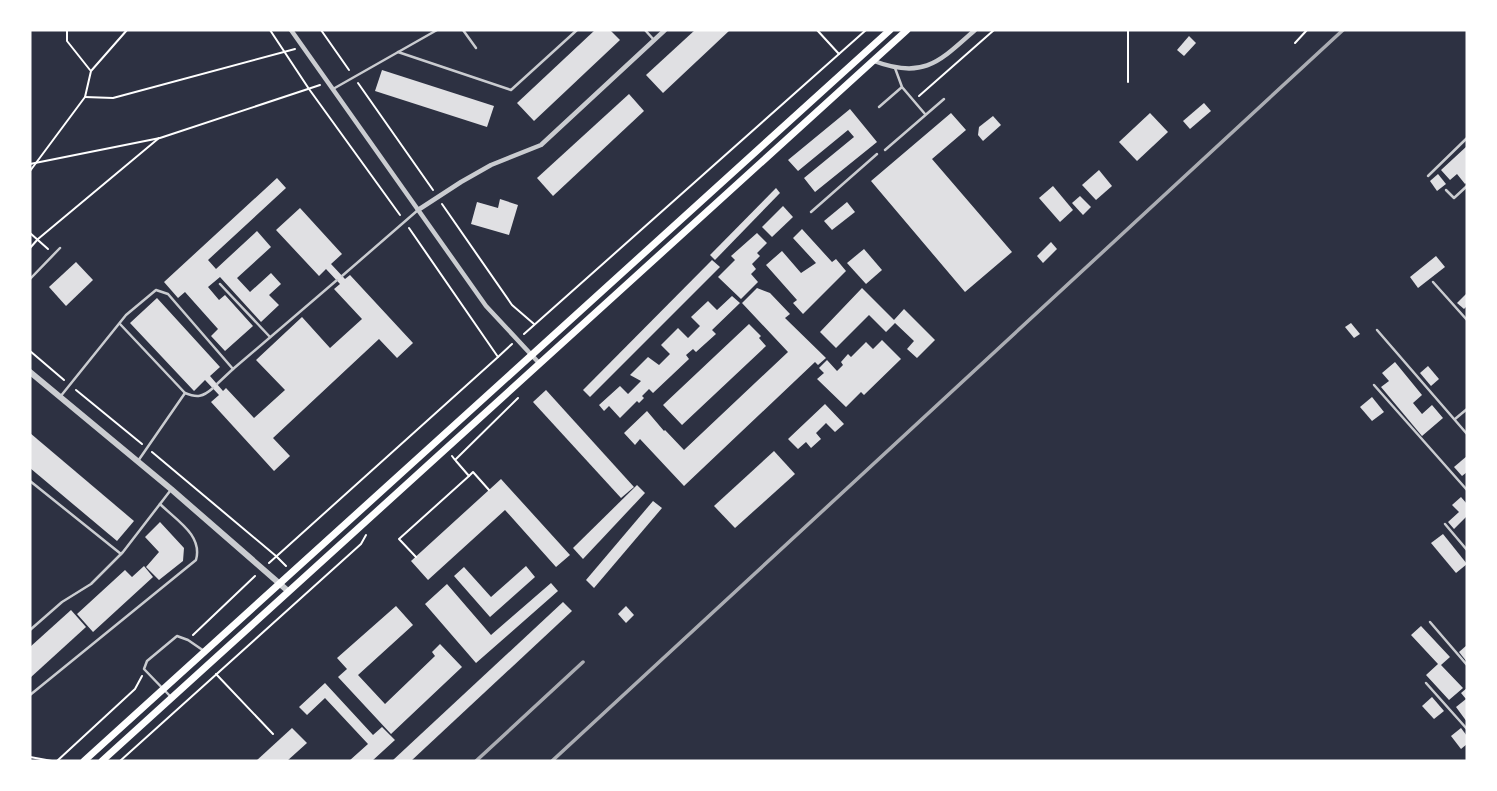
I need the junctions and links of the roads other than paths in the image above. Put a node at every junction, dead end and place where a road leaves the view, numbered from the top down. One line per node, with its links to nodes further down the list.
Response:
1 (291, 30): 17 (street)
2 (437, 30): 13 (lane)
3 (463, 30): 11 (lane)
4 (577, 30): 13 (lane)
5 (645, 30): 10 (lane)
6 (665, 30): 10 (street)
7 (890, 30): 12 (main road)
8 (907, 30): 14 (main road)
9 (975, 30): 15 (street)
10 (654, 40): 27 (street)
11 (476, 48)
12 (866, 51): 14 (lane); 39 (main road)
13 (398, 52): 17 (lane)
14 (873, 60): 15 (street); 40 (main road)
15 (895, 68): 16 (lane)
16 (902, 87): 19 (lane); 20 (lane)
17 (332, 89): 27 (street)
18 (944, 99): 20 (lane)
19 (879, 107)
20 (926, 115): 22 (lane)
21 (1467, 138): 24 (lane)
22 (885, 150)
23 (877, 154): 28 (lane)
24 (1428, 176)
25 (1467, 186): 26 (lane)
26 (1446, 190)
27 (418, 211): 30 (lane); 39 (street)
28 (811, 212)
29 (60, 248): 31 (lane)
30 (342, 276)
31 (30, 279)
32 (337, 280): 38 (lane)
33 (1433, 282): 35 (lane)
34 (220, 284): 38 (lane)
35 (1467, 320)
36 (120, 323): 41 (lane); 46 (lane); 47 (lane)
37 (1377, 330): 49 (lane)
38 (270, 337): 41 (lane)
39 (532, 355): 40 (street); 59 (main road)
40 (539, 363): 60 (main road)
41 (233, 369): 43 (lane)
42 (30, 372): 47 (street)
43 (217, 384)
44 (1374, 385): 54 (lane)
45 (213, 388): 46 (lane)
46 (185, 393): 51 (lane)
47 (60, 397): 51 (street)
48 (1467, 409): 49 (lane)
49 (1455, 419): 50 (lane)
50 (1467, 434)
51 (138, 461): 53 (street)
52 (30, 481): 58 (lane)
53 (172, 489): 55 (lane); 59 (street)
54 (1467, 490)
55 (160, 504): 58 (lane); 67 (lane)
56 (1445, 524): 57 (lane)
57 (1467, 550)
58 (121, 554): 62 (lane)
59 (280, 583): 60 (street); 63 (main road)
60 (288, 591): 68 (main road)
61 (1430, 622): 64 (lane)
62 (30, 630)
63 (204, 651): 66 (main road); 66 (lane)
64 (1467, 665)
65 (1426, 683): 69 (lane)
66 (163, 689): 68 (lane); 70 (main road)
67 (30, 695)
68 (172, 698): 71 (main road)
69 (1467, 729)
70 (83, 761)
71 (102, 761)

